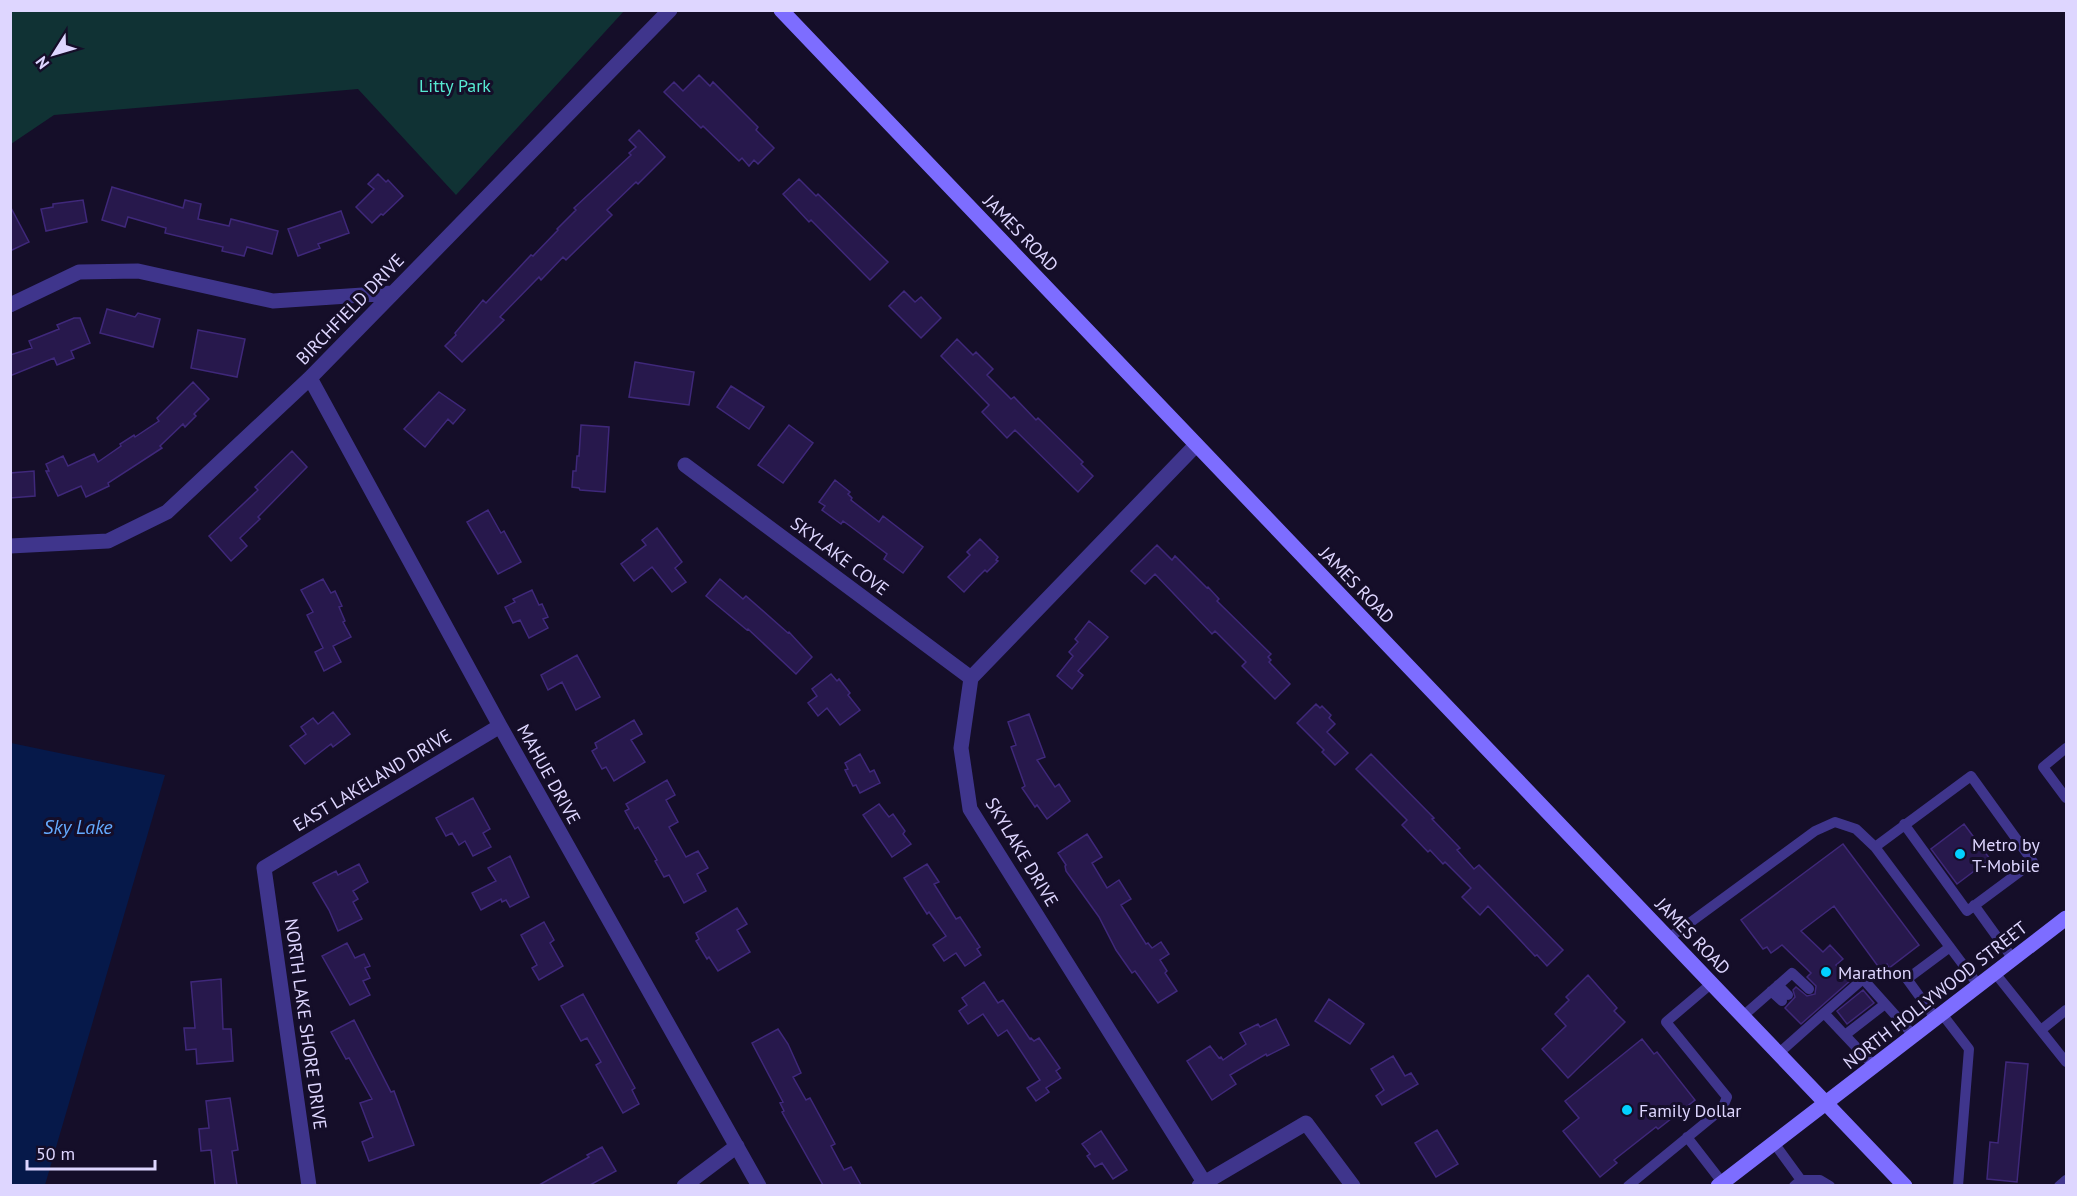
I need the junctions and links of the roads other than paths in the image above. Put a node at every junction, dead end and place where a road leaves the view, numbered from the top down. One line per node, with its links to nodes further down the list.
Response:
1 (670, 10): 3 (street, BIRCHFIELD DRIVE)
2 (781, 10): 6 (main road, JAMES ROAD)
3 (393, 293): 4 (street); 5 (street, BIRCHFIELD DRIVE)
4 (10, 305)
5 (310, 378): 8 (street, BIRCHFIELD DRIVE); 10 (street, MAHUE DRIVE)
6 (1196, 445): 9 (street); 18 (main road, JAMES ROAD)
7 (685, 465): 9 (street, SKYLAKE COVE)
8 (10, 546)
9 (971, 678): 43 (street, SKYLAKE DRIVE)
10 (500, 726): 15 (street, EAST LAKELAND DRIVE); 41 (street, MAHUE DRIVE)
11 (2067, 748): 12 (lane)
12 (2067, 798)
13 (1904, 825): 14 (lane); 16 (lane); 16 (lane)
14 (1875, 847): 18 (lane); 19 (lane)
15 (264, 868): 46 (street, NORTH LAKE SHORE DRIVE)
16 (1974, 905): 20 (lane)
17 (2067, 918): 20 (main road, NORTH HOLLYWOOD STREET)
18 (1668, 938): 22 (main road, JAMES ROAD)
19 (1950, 947): 23 (lane); 31 (lane)
20 (2013, 959): 21 (main road, NORTH HOLLYWOOD STREET)
21 (1995, 973): 23 (main road, NORTH HOLLYWOOD STREET); 32 (lane)
22 (1712, 983): 30 (main road, JAMES ROAD); 39 (lane)
23 (1978, 986): 31 (main road, NORTH HOLLYWOOD STREET)
24 (1775, 988): 25 (lane); 26 (lane); 30 (lane)
25 (1809, 989)
26 (1785, 998)
27 (1885, 1004): 28 (lane); 33 (lane); 34 (lane)
28 (1826, 1008): 33 (lane); 35 (lane)
29 (2067, 1010): 32 (lane)
30 (1743, 1016): 35 (main road, JAMES ROAD)
31 (1939, 1016): 34 (main road, NORTH HOLLYWOOD STREET); 53 (lane)
32 (2041, 1030): 36 (lane)
33 (1845, 1035): 37 (lane)
34 (1914, 1036): 37 (main road, NORTH HOLLYWOOD STREET)
35 (1779, 1053): 38 (main road, JAMES ROAD)
36 (2067, 1062)
37 (1874, 1066): 38 (main road, NORTH HOLLYWOOD STREET)
38 (1826, 1103): 40 (main road, NORTH HOLLYWOOD STREET); 52 (main road, JAMES ROAD)
39 (1687, 1137): 44 (lane); 50 (lane)
40 (1774, 1143): 44 (main road, NORTH HOLLYWOOD STREET); 45 (lane)
41 (737, 1146): 47 (street); 48 (street, MAHUE DRIVE)
42 (2067, 1180): 54 (lane)
43 (1201, 1184): 49 (street)
44 (1722, 1184)
45 (1796, 1184): 51 (lane)
46 (309, 1185)
47 (684, 1185)
48 (759, 1185)
49 (1353, 1185)
50 (1628, 1185)
51 (1830, 1185)
52 (1905, 1185)
53 (1958, 1185)
54 (2059, 1185)

